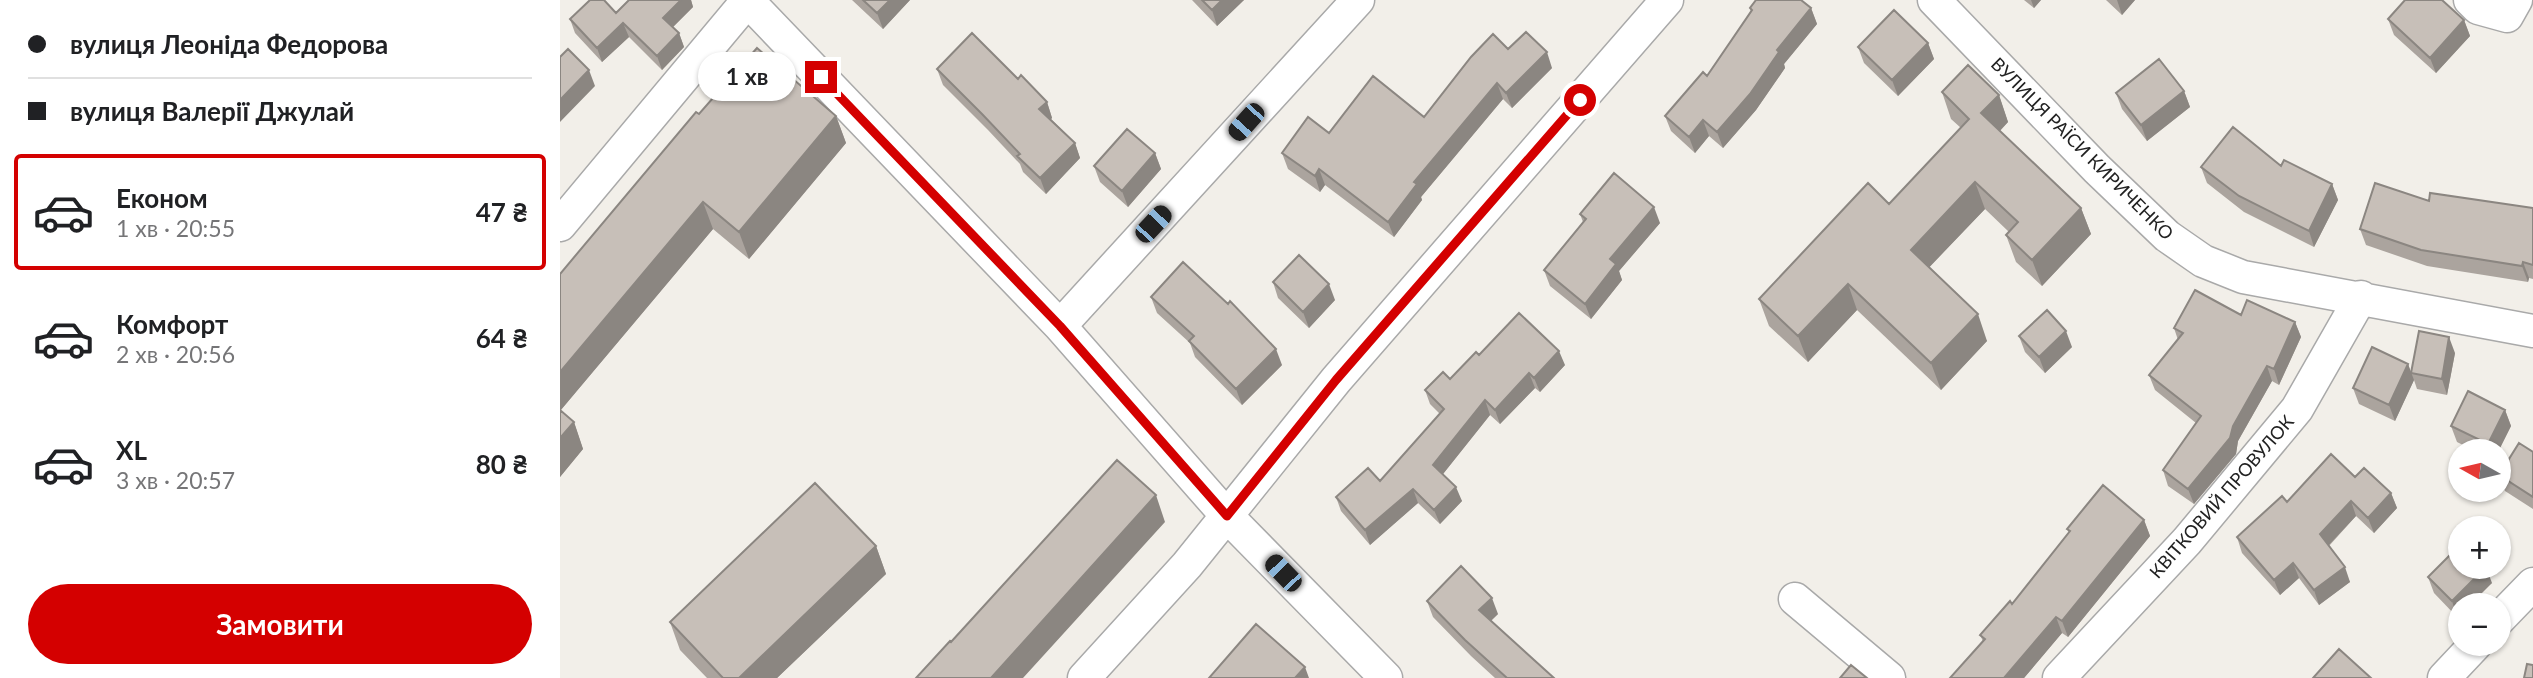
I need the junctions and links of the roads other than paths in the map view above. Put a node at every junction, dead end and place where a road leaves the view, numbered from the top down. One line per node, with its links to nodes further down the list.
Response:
1 (748, 0): 7 (street); 9 (street)
2 (1358, 0): 9 (street)
3 (1667, 0): 11 (street)
4 (1934, 0): 8 (street, ВУЛИЦЯ РАЇСИ КИРИЧЕНКО)
5 (2470, 0): 6 (street)
6 (2516, 0)
7 (560, 225)
8 (2361, 297): 10 (street, ВУЛИЦЯ РАЇСИ КИРИЧЕНКО); 19 (street, КВІТКОВИЙ ПРОВУЛОК)
9 (1060, 326): 11 (street)
10 (2533, 331)
11 (1227, 516): 16 (street); 17 (street)
12 (2533, 583): 14 (street)
13 (1794, 599): 18 (street)
14 (2511, 607)
15 (2465, 656): 20 (street)
16 (1377, 675)
17 (1084, 678)
18 (1889, 678)
19 (2059, 678)
20 (2444, 678)

